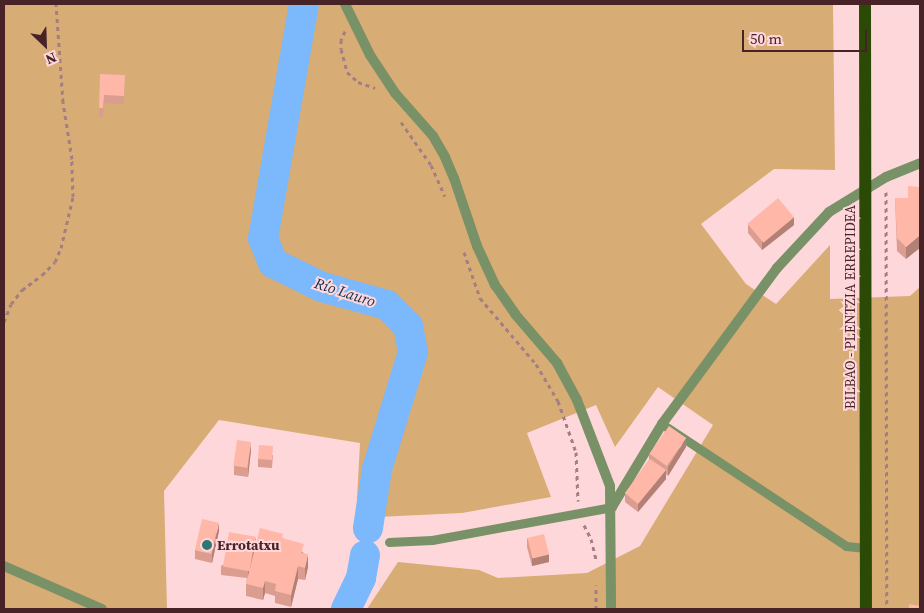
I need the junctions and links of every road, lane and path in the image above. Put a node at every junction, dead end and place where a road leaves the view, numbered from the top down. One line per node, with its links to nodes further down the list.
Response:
1 (56, 4): 12 (path)
2 (345, 4): 4 (street)
3 (865, 4): 9 (main road, BILBAO - PLENTZIA ERREPIDEA)
4 (353, 20): 5 (path); 14 (street)
5 (379, 91)
6 (398, 117): 10 (path)
7 (920, 162): 8 (street)
8 (886, 178): 9 (street); 25 (path)
9 (865, 190): 13 (street); 17 (main road, BILBAO - PLENTZIA ERREPIDEA)
10 (447, 201)
11 (461, 244): 15 (path)
12 (4, 322)
13 (662, 424): 14 (street); 17 (lane)
14 (612, 507): 15 (lane); 23 (street)
15 (577, 513): 16 (lane); 19 (path)
16 (389, 542)
17 (866, 548): 24 (main road, BILBAO - PLENTZIA ERREPIDEA)
18 (4, 566): 21 (street)
19 (596, 566)
20 (596, 583): 22 (path)
21 (102, 609)
22 (596, 609)
23 (611, 609)
24 (866, 609)
25 (887, 609)

